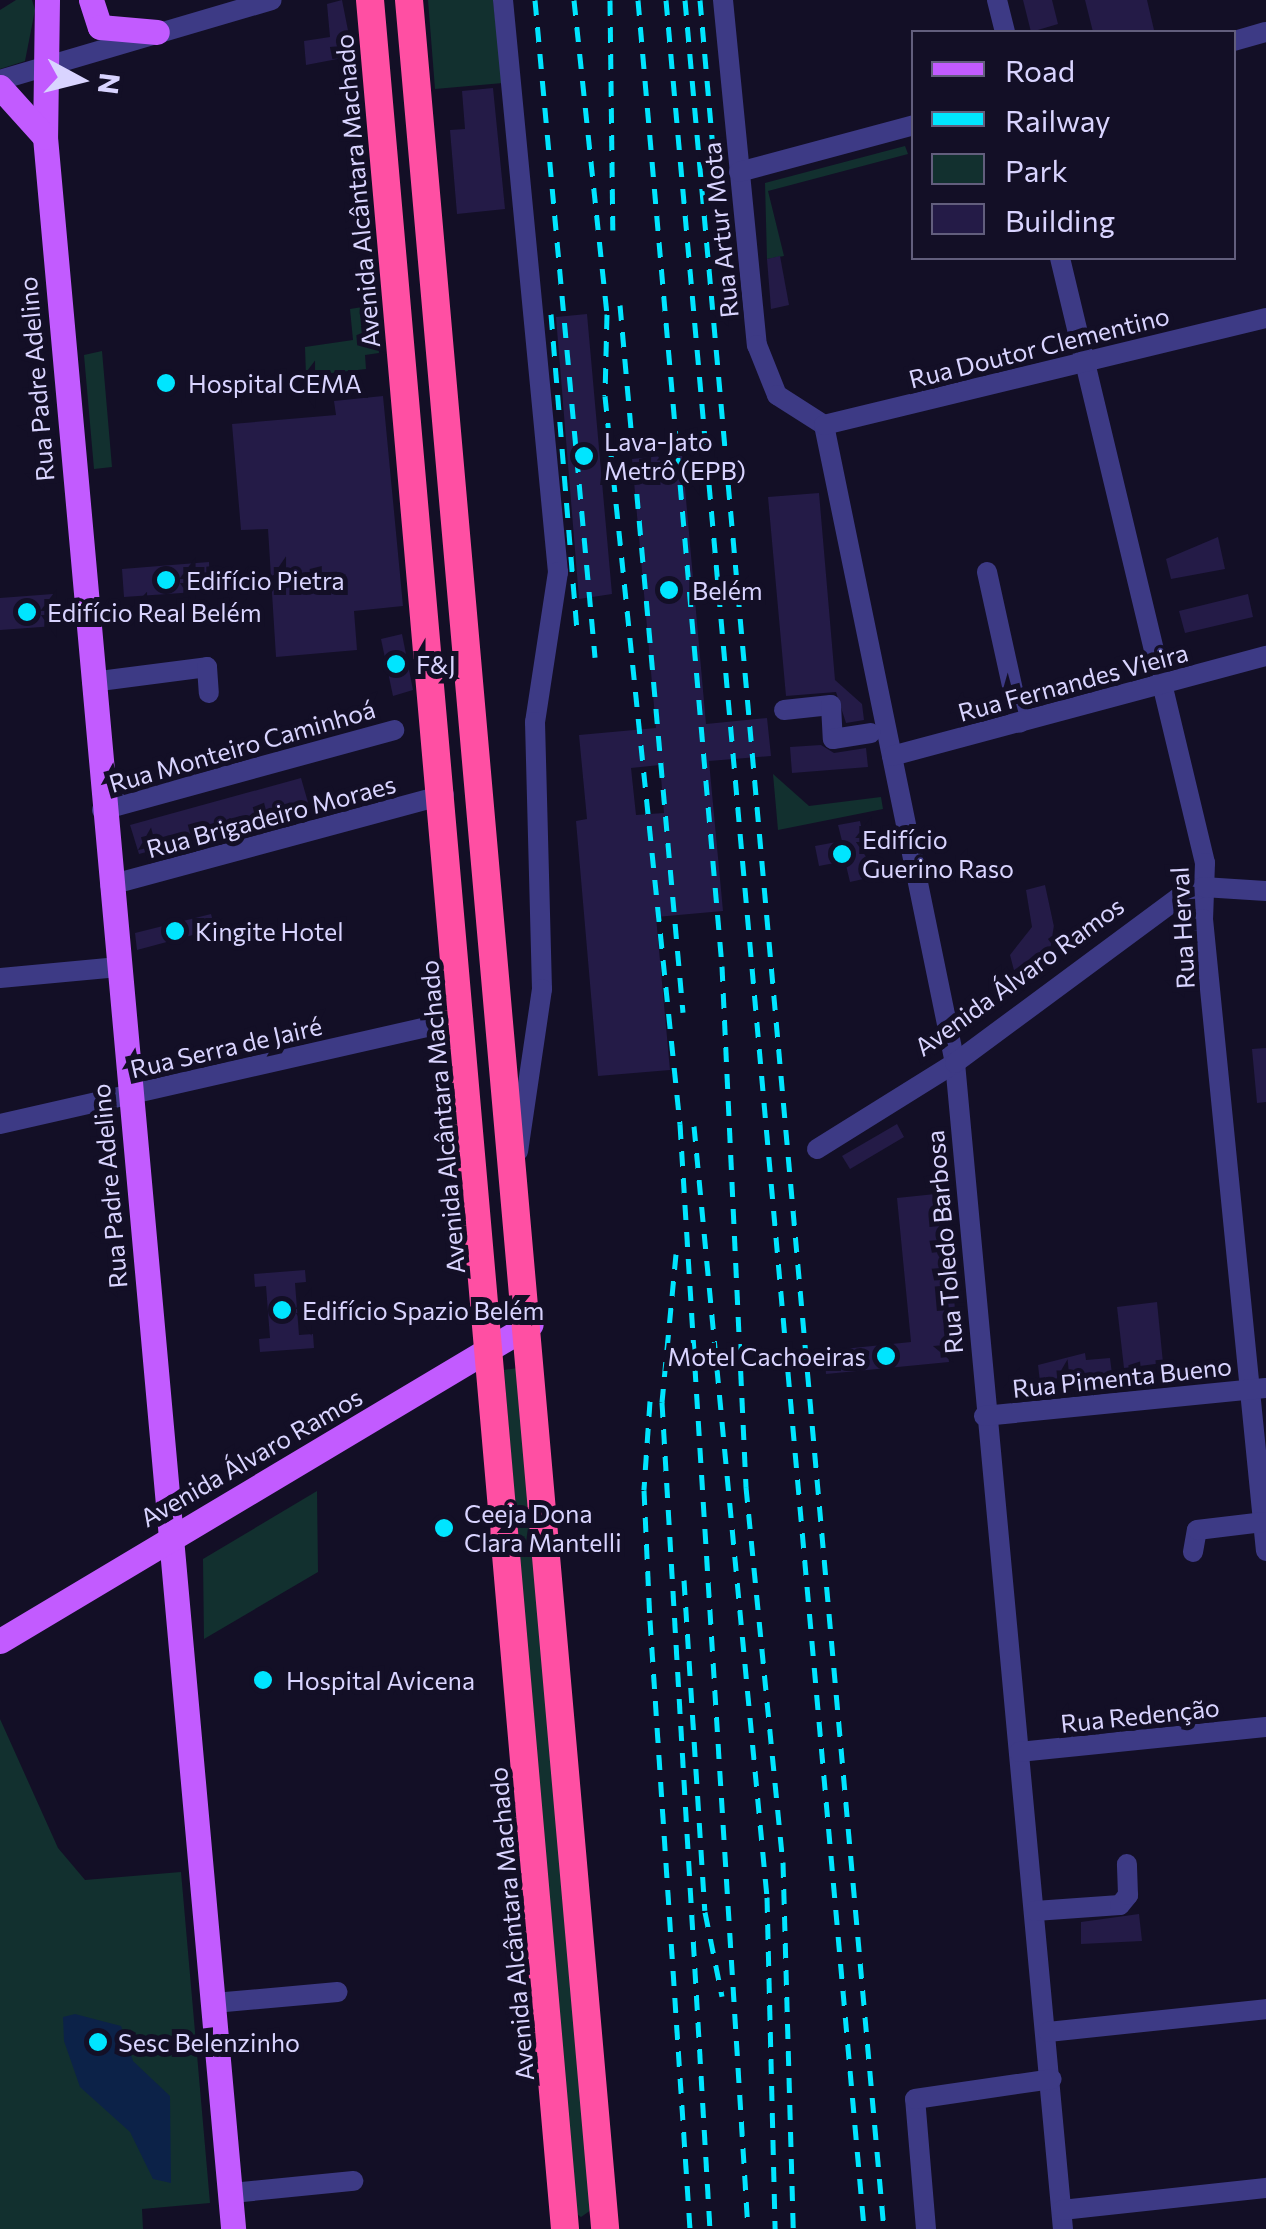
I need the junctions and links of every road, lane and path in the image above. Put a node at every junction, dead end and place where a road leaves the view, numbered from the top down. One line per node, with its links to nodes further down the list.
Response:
1 (48, 0): 11 (main road)
2 (66, 0): 11 (main road)
3 (91, 0): 12 (main road)
4 (270, 0): 12 (street)
5 (370, 0): 34 (highway, Avenida Alcântara Machado)
6 (408, 0): 46 (highway)
7 (503, 0): 46 (street)
8 (723, 0): 19 (street, Rua Artur Mota)
9 (998, 0): 10 (street)
10 (1005, 30)
11 (48, 32): 15 (main road, Rua Padre Adelino)
12 (157, 32): 15 (street)
13 (1266, 32): 14 (street)
14 (1236, 40)
15 (42, 64): 16 (street); 18 (main road, Rua Padre Adelino)
16 (0, 84): 18 (main road)
17 (911, 127): 19 (street)
18 (46, 137): 26 (main road, Rua Padre Adelino)
19 (739, 172): 23 (street, Rua Artur Mota)
20 (1060, 260): 22 (street, Rua Herval)
21 (1266, 318): 22 (street, Rua Doutor Clementino)
22 (1085, 361): 23 (street, Rua Doutor Clementino); 27 (street, Rua Herval)
23 (824, 424): 33 (street, Rua Toledo Barbosa)
24 (987, 572): 30 (street)
25 (1266, 656): 27 (street, Rua Fernandes Vieira)
26 (92, 682): 28 (street); 35 (main road, Rua Padre Adelino)
27 (1162, 684): 30 (street, Rua Fernandes Vieira); 37 (street, Rua Herval)
28 (209, 693)
29 (784, 710): 32 (street)
30 (1020, 722): 33 (street, Rua Fernandes Vieira)
31 (394, 730): 35 (street, Rua Monteiro Caminhoá)
32 (870, 733)
33 (892, 756): 42 (street, Rua Toledo Barbosa)
34 (444, 795): 36 (street, Rua Brigadeiro Moraes); 41 (highway, Avenida Alcântara Machado)
35 (102, 810): 36 (main road, Rua Padre Adelino)
36 (110, 885): 39 (main road, Rua Padre Adelino)
37 (1203, 887): 38 (street); 42 (street, Avenida Álvaro Ramos); 49 (street, Rua Herval)
38 (1266, 891)
39 (118, 967): 40 (street); 43 (main road, Rua Padre Adelino)
40 (0, 978)
41 (464, 1018): 43 (street, Rua Serra de Jairé); 48 (highway, Avenida Alcântara Machado)
42 (955, 1063): 45 (street, Avenida Álvaro Ramos); 50 (street, Rua Toledo Barbosa)
43 (132, 1096): 44 (street, Rua Serra de Jairé); 52 (main road, Rua Padre Adelino)
44 (0, 1124)
45 (817, 1149)
46 (514, 1168): 47 (highway)
47 (531, 1324): 48 (main road, Avenida Álvaro Ramos); 71 (highway)
48 (492, 1349): 52 (main road, Avenida Álvaro Ramos); 70 (highway, Avenida Alcântara Machado)
49 (1258, 1389): 50 (street, Rua Pimenta Bueno); 51 (street, Rua Herval)
50 (984, 1416): 57 (street, Rua Toledo Barbosa)
51 (1263, 1522): 53 (street, Rua Herval); 54 (street)
52 (171, 1538): 55 (main road, Avenida Álvaro Ramos); 61 (main road, Rua Padre Adelino)
53 (1266, 1551)
54 (1193, 1552)
55 (0, 1641)
56 (1266, 1727): 57 (street, Rua Redenção)
57 (1018, 1752): 59 (street, Rua Toledo Barbosa)
58 (1127, 1864): 59 (street)
59 (1035, 1911): 63 (street, Rua Toledo Barbosa)
60 (338, 1992): 61 (street)
61 (214, 2003): 67 (main road, Rua Padre Adelino)
62 (1266, 2009): 63 (street)
63 (1048, 2032): 64 (street, Rua Toledo Barbosa)
64 (1046, 2075): 68 (street, Rua Toledo Barbosa); 72 (street)
65 (353, 2181): 67 (street)
66 (1266, 2188): 68 (street)
67 (232, 2192): 69 (main road, Rua Padre Adelino)
68 (1062, 2219)
69 (233, 2229)
70 (565, 2229)
71 (606, 2229)
72 (926, 2229)

